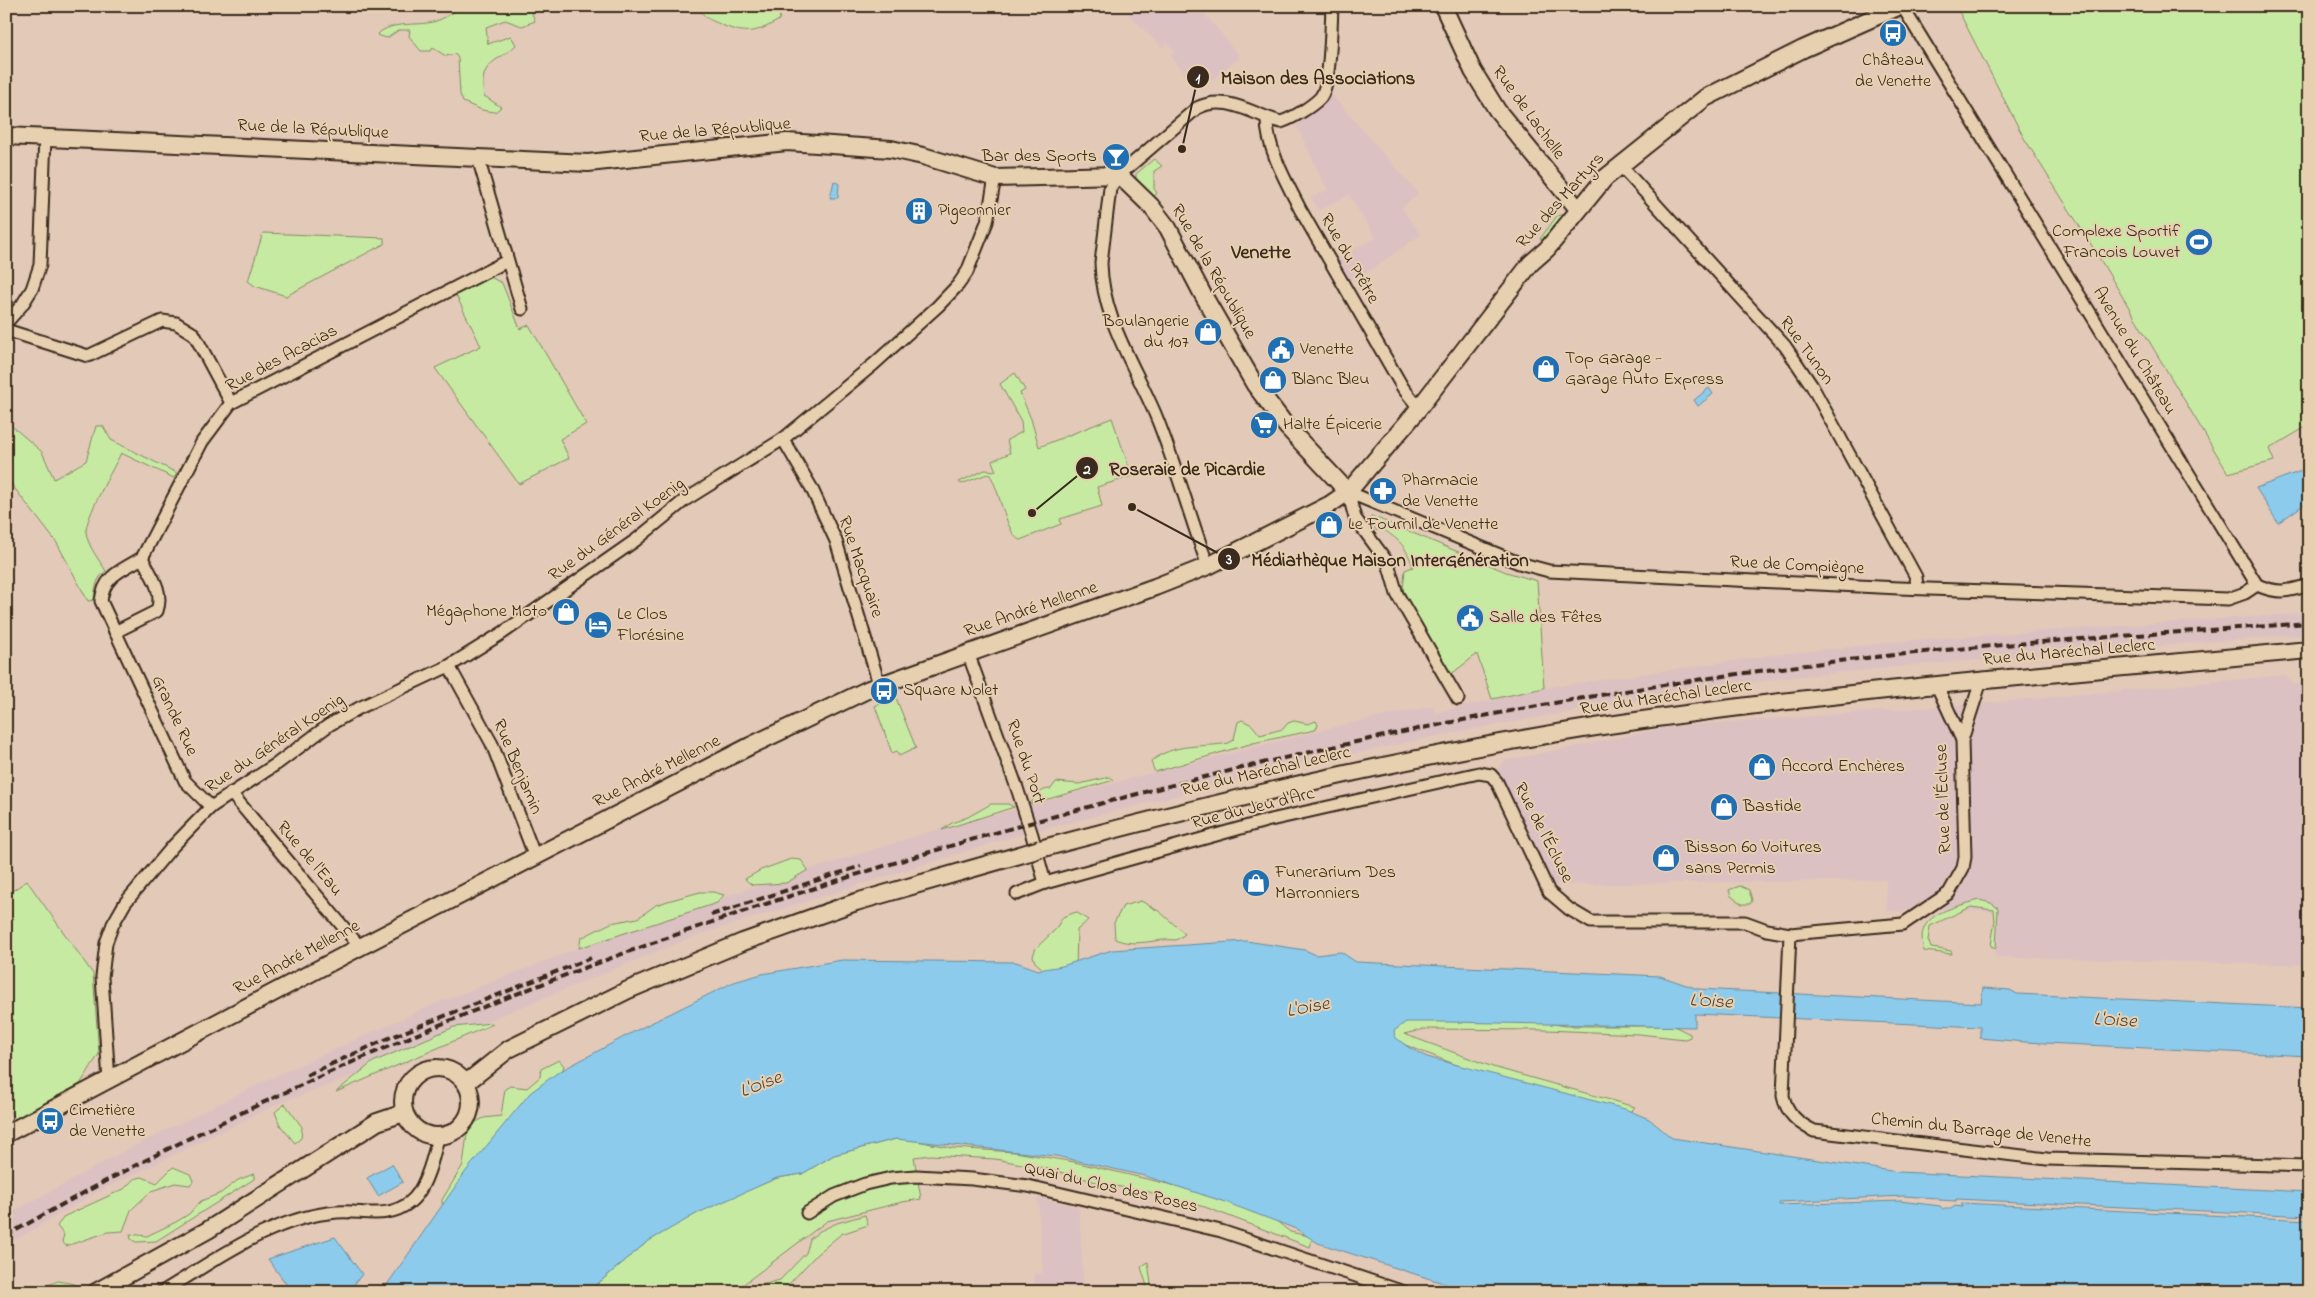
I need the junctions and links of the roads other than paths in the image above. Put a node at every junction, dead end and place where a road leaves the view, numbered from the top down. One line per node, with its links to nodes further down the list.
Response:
1 (1332, 6): 4 (street)
2 (1443, 6): 11 (street, Rue de Lachelle)
3 (1901, 6): 8 (street, Rue des Martyrs); 22 (street, Avenue du Château)
4 (1267, 118): 9 (street); 17 (street, Rue du Prêtre)
5 (6, 136): 6 (street, Rue de la République)
6 (45, 137): 7 (street, Rue de la République); 14 (street)
7 (478, 158): 10 (street, Rue de la République); 12 (street)
8 (1620, 165): 11 (street, Rue des Martyrs); 24 (street, Rue Tunon)
9 (1119, 175): 10 (street, Rue de la République); 19 (street, Rue de la République); 21 (street)
10 (995, 178): 18 (street, Rue du Général Koenig)
11 (1578, 209): 17 (street, Rue des Martyrs)
12 (507, 261): 13 (street); 16 (street, Rue des Acacias)
13 (522, 309)
14 (6, 323)
15 (6, 330): 16 (street)
16 (231, 403): 20 (street, Rue des Acacias)
17 (1419, 408): 19 (street, Rue des Martyrs)
18 (783, 439): 28 (street, Rue du Général Koenig); 30 (street, Rue Macquaire)
19 (1348, 492): 21 (street, Rue André Mellenne); 24 (street, Rue de Compiègne); 32 (street)
20 (142, 558): 25 (street, Grande Rue); 25 (street)
21 (1208, 566): 27 (street, Rue André Mellenne)
22 (2257, 585): 23 (street); 24 (street, Rue de Compiègne)
23 (2309, 585)
24 (1917, 588)
25 (115, 632): 38 (street, Grande Rue)
26 (2309, 650): 29 (street, Rue du Maréchal Leclerc)
27 (968, 653): 30 (street, Rue André Mellenne); 40 (street, Rue du Port)
28 (449, 666): 37 (street, Rue du Général Koenig); 39 (street, Rue Benjamin)
29 (1981, 681): 31 (street, Rue du Maréchal Leclerc); 33 (street)
30 (879, 684): 39 (street, Rue André Mellenne)
31 (1936, 686): 34 (street, Rue de l'Écluse); 45 (street, Rue du Maréchal Leclerc)
32 (1458, 699)
33 (1970, 715): 34 (street); 35 (street)
34 (1951, 717): 35 (street, Rue de l'Écluse)
35 (1962, 740): 42 (street, Rue de l'Écluse)
36 (1497, 782): 40 (street, Rue du Jeu d'Arc); 42 (street, Rue de l'Écluse)
37 (231, 793): 38 (street, Rue du Général Koenig); 43 (street, Rue de l'Eau)
38 (211, 807): 44 (street, Rue du Général Koenig)
39 (535, 857): 43 (street, Rue André Mellenne)
40 (1045, 884): 41 (street, Rue du Jeu d'Arc)
41 (1018, 894)
42 (1790, 934): 49 (street, Chemin du Barrage de Venette)
43 (360, 947): 44 (street, Rue André Mellenne)
44 (109, 1081): 47 (street, Rue André Mellenne)
45 (466, 1083): 46 (street); 48 (street)
46 (404, 1113): 48 (street); 51 (street)
47 (6, 1134)
48 (438, 1137): 52 (street)
49 (2309, 1166)
50 (808, 1213): 53 (street, Quai du Clos des Roses)
51 (96, 1292)
52 (162, 1292)
53 (1404, 1292)

